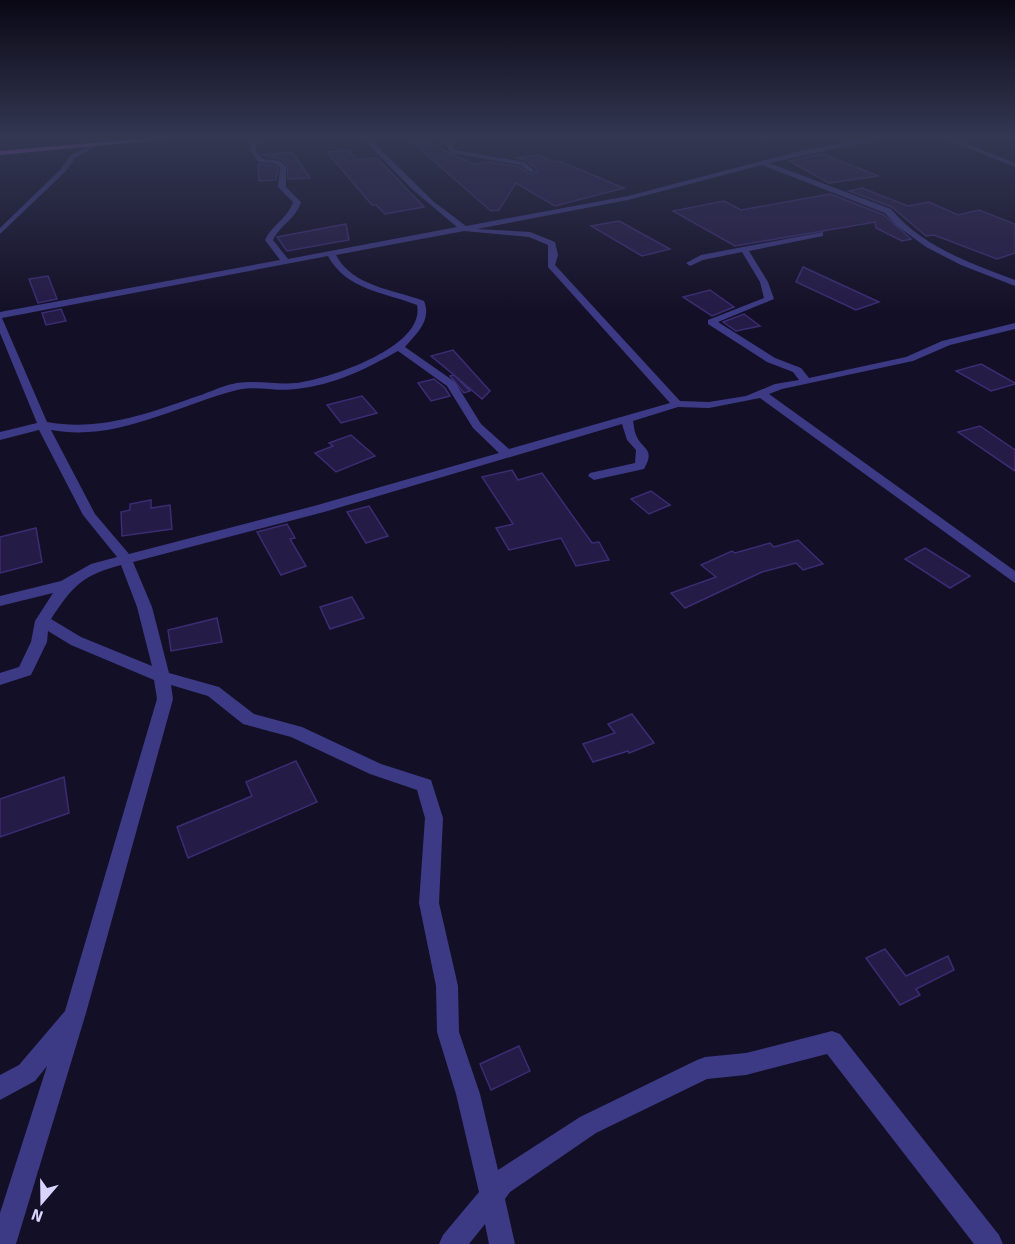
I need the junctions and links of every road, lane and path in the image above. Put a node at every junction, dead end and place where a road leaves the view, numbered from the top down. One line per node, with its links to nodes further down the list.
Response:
1 (36, 197): 7 (street)
2 (292, 197): 11 (street)
3 (426, 197): 6 (street)
4 (628, 197): 6 (street)
5 (850, 197): 13 (street)
6 (464, 229): 10 (street); 20 (street)
7 (0, 232)
8 (820, 234): 9 (street)
9 (744, 249): 12 (street); 18 (street)
10 (330, 252): 11 (street); 17 (street)
11 (285, 261): 14 (street)
12 (690, 263)
13 (1015, 283)
14 (0, 315)
15 (0, 320): 22 (street)
16 (1015, 326): 18 (street)
17 (399, 347): 22 (street); 24 (street)
18 (807, 382): 19 (street)
19 (761, 394): 20 (street); 27 (street)
20 (677, 404): 21 (street)
21 (627, 419): 24 (street); 25 (street)
22 (44, 425): 23 (street); 26 (street)
23 (0, 436)
24 (507, 454): 26 (street)
25 (594, 476)
26 (125, 559): 28 (street); 31 (street)
27 (1015, 578)
28 (66, 585): 29 (street); 30 (street)
29 (0, 601)
30 (42, 621): 31 (street); 32 (street)
31 (163, 677): 33 (street); 35 (street)
32 (0, 678)
33 (75, 1012): 34 (street); 36 (street)
34 (0, 1088)
35 (492, 1196): 37 (street); 38 (street); 39 (street)
36 (3, 1244)
37 (452, 1244)
38 (502, 1244)
39 (990, 1244)

